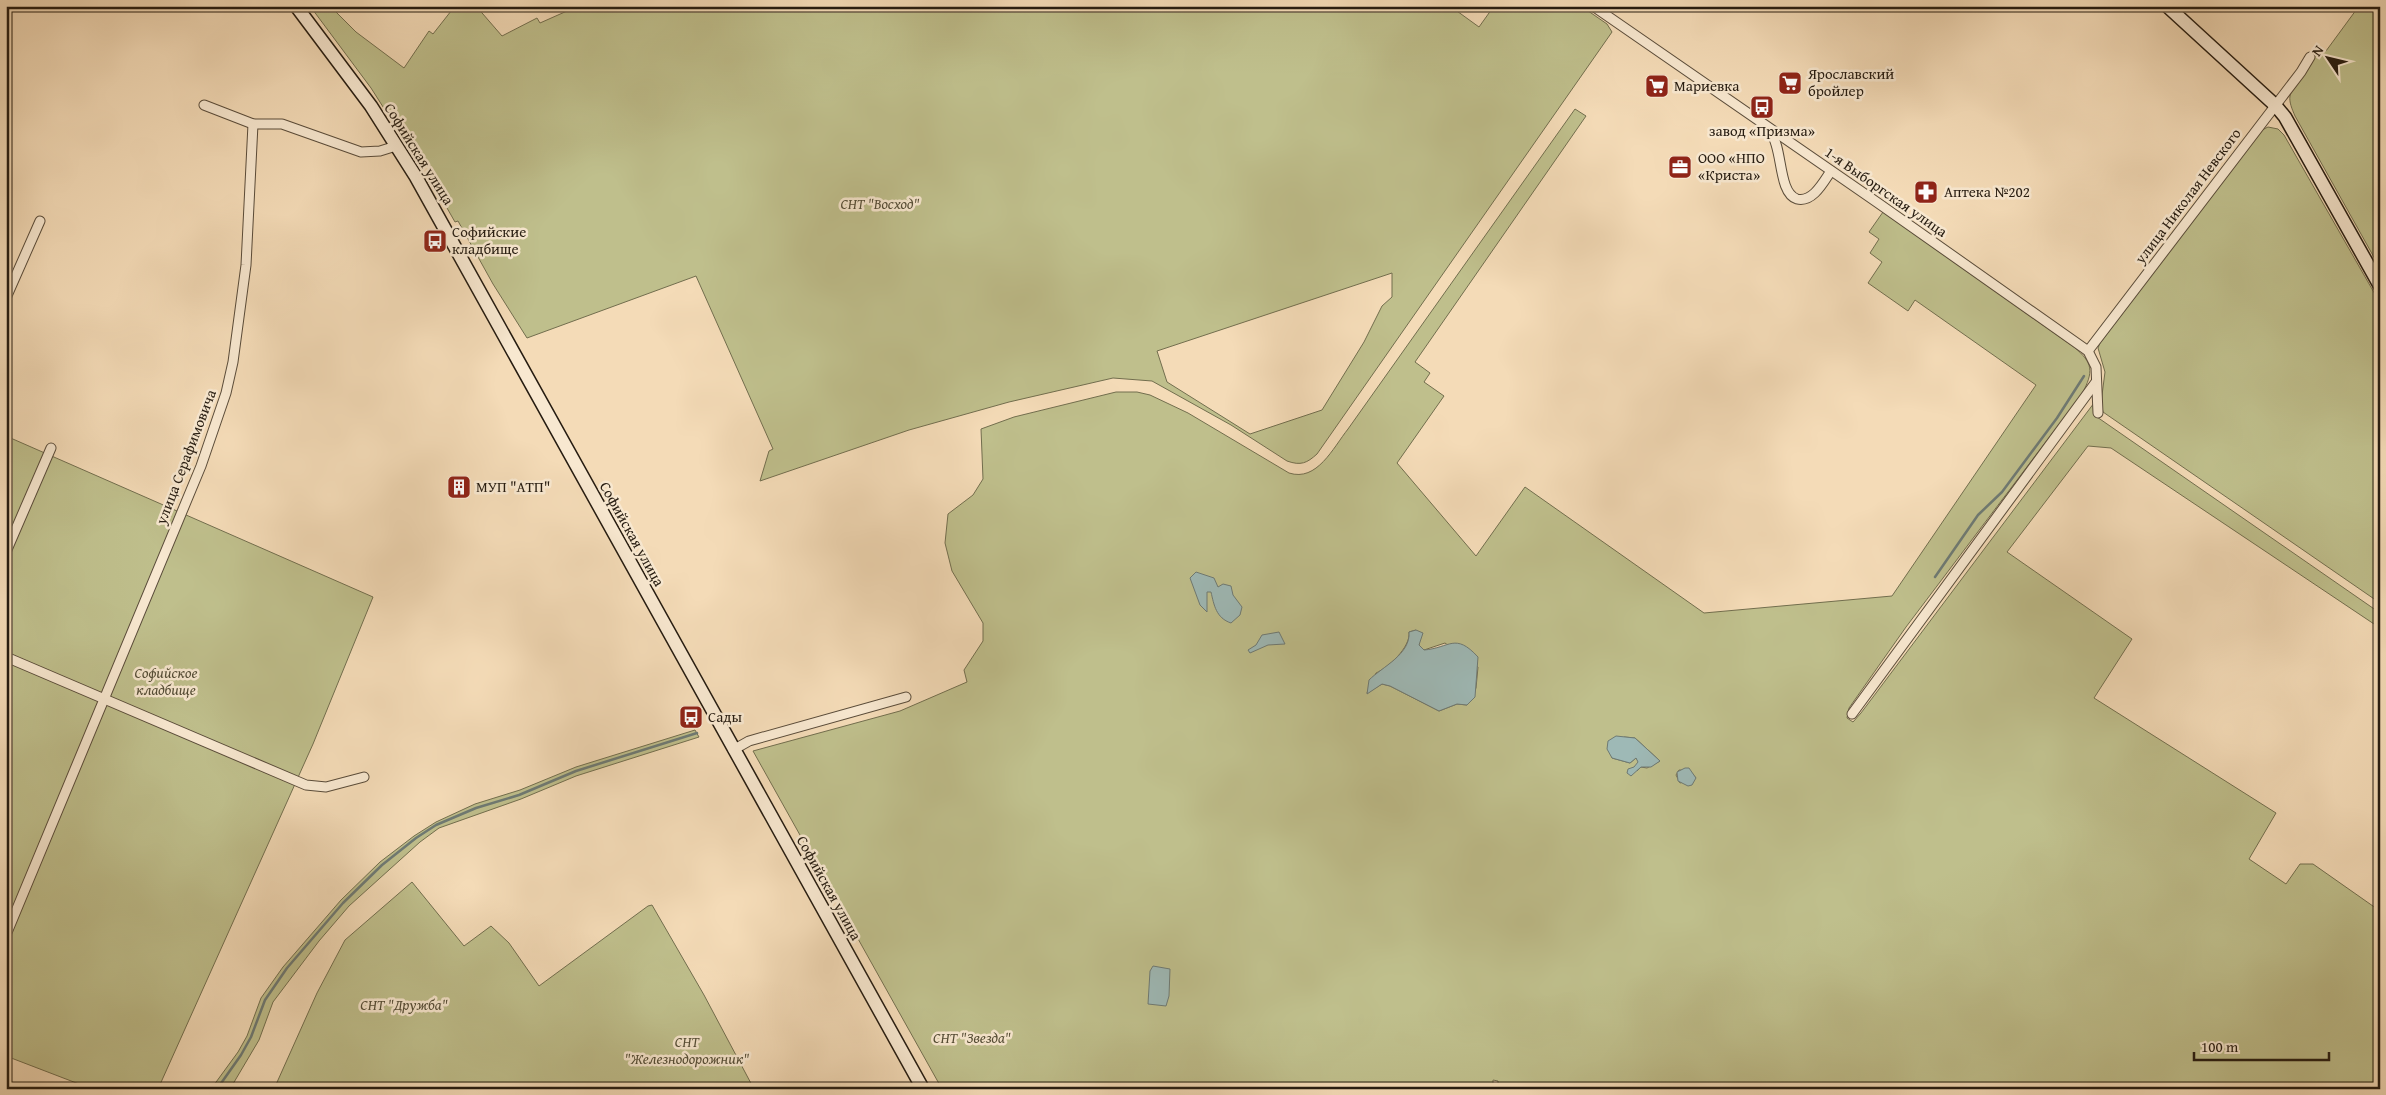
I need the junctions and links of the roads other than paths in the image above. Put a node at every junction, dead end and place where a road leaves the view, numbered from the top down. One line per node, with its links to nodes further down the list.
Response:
1 (296, 6): 9 (main road, Софийская улица)
2 (1593, 6): 8 (street, 1-я Выборгская улица)
3 (2167, 6): 6 (main road)
4 (2310, 57): 6 (street, улица Николая Невского)
5 (204, 105): 7 (street)
6 (2275, 105): 12 (main road); 14 (street, улица Николая Невского)
7 (253, 124): 9 (street); 21 (street, улица Серафимовича)
8 (1766, 127): 10 (street, 1-я Выборгская улица); 10 (street)
9 (396, 146): 23 (main road, Софийская улица)
10 (1831, 171): 14 (street, 1-я Выборгская улица)
11 (40, 221): 13 (street)
12 (2380, 286)
13 (6, 298)
14 (2088, 351): 15 (street)
15 (2096, 382): 16 (street); 22 (street)
16 (2098, 413)
17 (51, 448): 18 (street)
18 (6, 552)
19 (6, 657): 21 (street)
20 (906, 697): 23 (street)
21 (103, 698): 24 (street); 25 (street, улица Серафимовича)
22 (1852, 714)
23 (733, 750): 26 (main road, Софийская улица)
24 (364, 777)
25 (6, 935)
26 (923, 1089)

